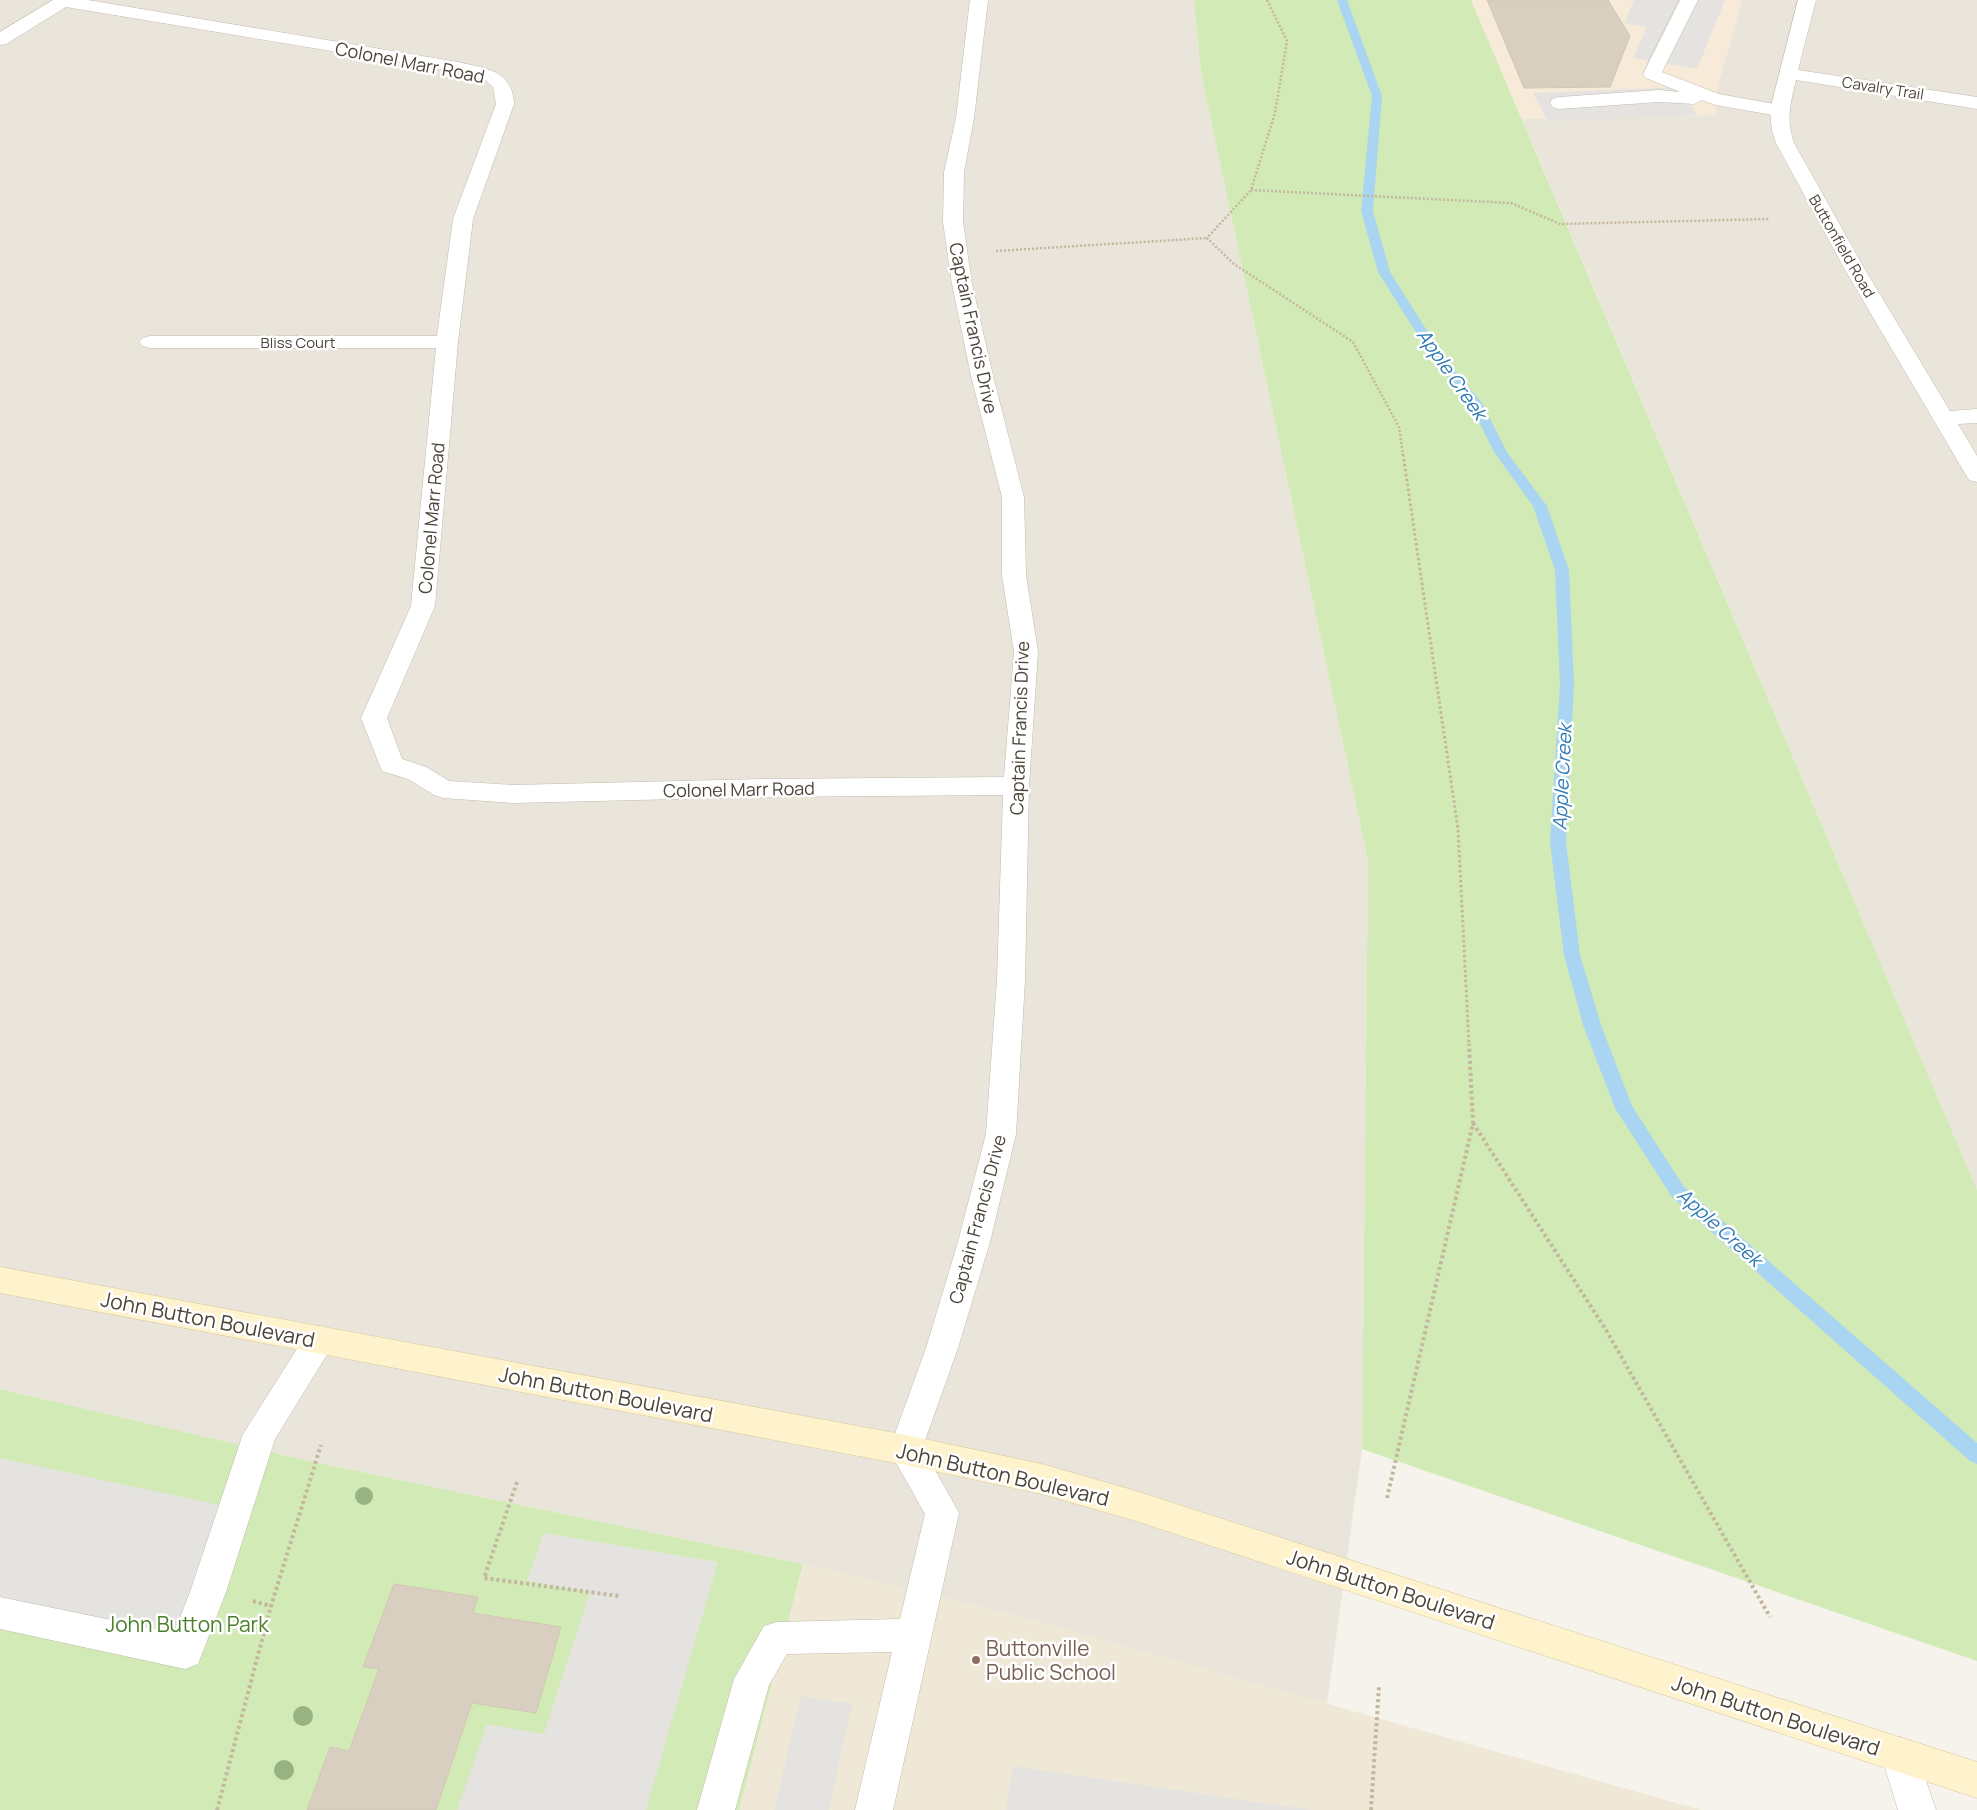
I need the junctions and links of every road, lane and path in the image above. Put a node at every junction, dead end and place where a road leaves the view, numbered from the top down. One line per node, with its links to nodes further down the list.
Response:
1 (979, 0): 15 (street, Captain Francis Drive)
2 (1267, 0): 12 (path)
3 (1689, 0): 8 (street)
4 (1807, 0): 7 (street, Buttonfield Road)
5 (64, 1): 6 (street); 17 (street, Colonel Marr Road)
6 (0, 40)
7 (1788, 74): 10 (street, Cavalry Trail); 11 (street, Buttonfield Road)
8 (1715, 99): 9 (street); 11 (street)
9 (1559, 103)
10 (1977, 103)
11 (1779, 110): 19 (street, Buttonfield Road)
12 (1251, 190): 13 (path); 14 (path)
13 (1770, 219)
14 (1207, 238): 15 (path); 22 (path)
15 (958, 254): 21 (street, Captain Francis Drive)
16 (150, 342): 17 (street, Bliss Court)
17 (447, 342): 21 (street, Colonel Marr Road)
18 (1977, 416): 19 (street)
19 (1944, 418): 20 (street, Buttonfield Road)
20 (1977, 476)
21 (1016, 786): 26 (street, Captain Francis Drive)
22 (1474, 1123): 28 (path); 31 (path)
23 (0, 1280): 24 (street, John Button Boulevard)
24 (320, 1340): 26 (street, John Button Boulevard); 30 (street)
25 (321, 1445): 36 (path)
26 (906, 1450): 32 (street); 34 (street, John Button Boulevard)
27 (517, 1482): 29 (path)
28 (1387, 1498)
29 (619, 1596)
30 (0, 1614)
31 (1770, 1617)
32 (914, 1635): 37 (street); 38 (street)
33 (1378, 1686): 39 (path)
34 (1900, 1755): 35 (street, John Button Boulevard); 40 (street)
35 (1977, 1780)
36 (217, 1810)
37 (716, 1810)
38 (874, 1810)
39 (1371, 1810)
40 (1917, 1810)

